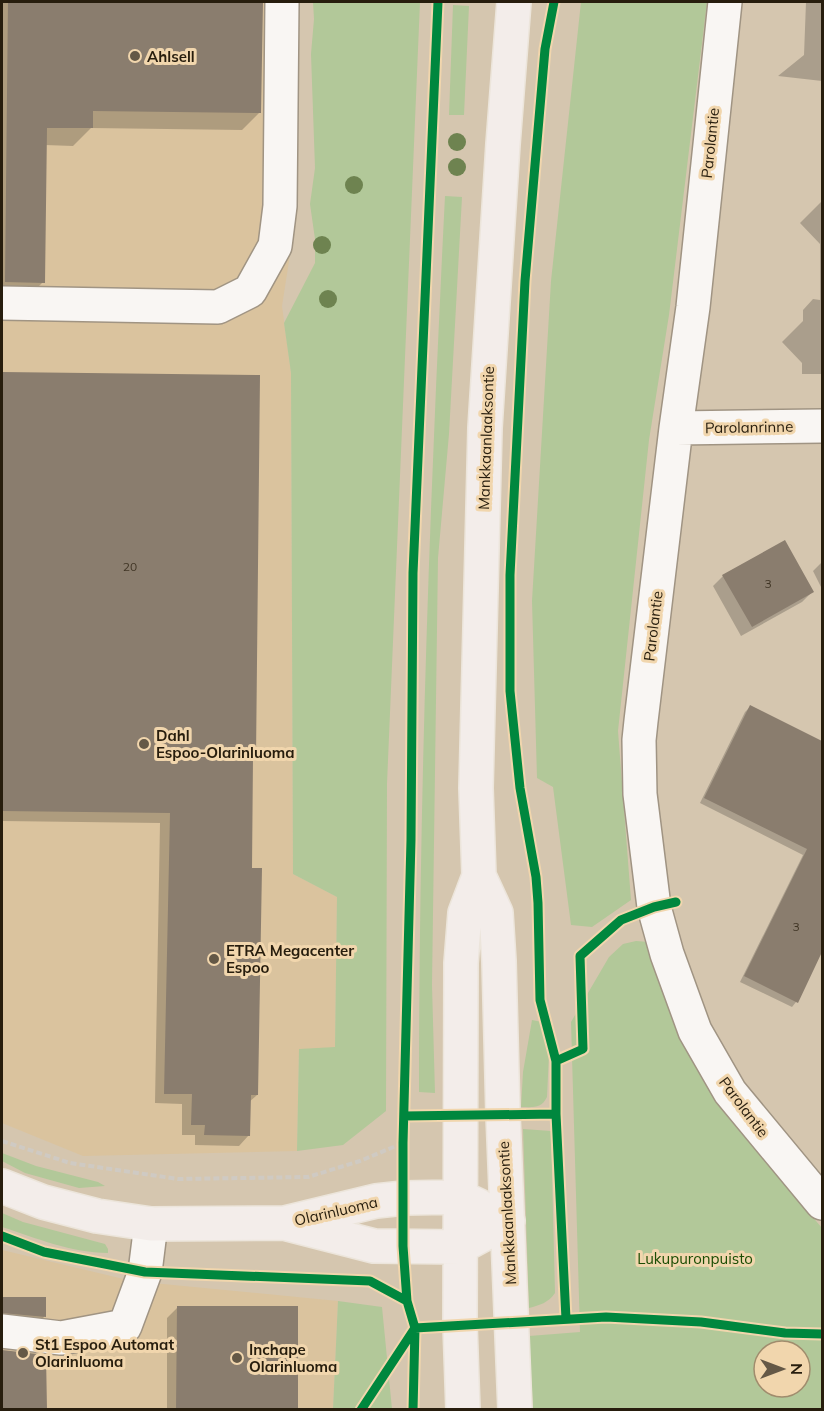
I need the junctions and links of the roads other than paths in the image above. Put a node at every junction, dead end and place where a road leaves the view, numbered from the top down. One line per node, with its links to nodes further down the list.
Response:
1 (282, 2): 4 (street)
2 (514, 2): 7 (main road, Mankkaanlaaksontie)
3 (725, 2): 6 (street, Parolantie)
4 (2, 303)
5 (822, 426): 6 (street, Parolanrinne)
6 (676, 428): 10 (street, Parolantie)
7 (479, 876): 9 (main road, Mankkaanlaaksontie); 11 (main road, Mankkaanlaaksontie)
8 (2, 1186): 13 (main road, Olarinluoma)
9 (460, 1197): 11 (main road, Olarinluoma); 12 (main road, Olarinluoma); 14 (main road, Mankkaanlaaksontie)
10 (822, 1203)
11 (508, 1221): 14 (main road, Olarinluoma); 17 (main road, Mankkaanlaaksontie)
12 (285, 1223): 13 (main road, Olarinluoma); 14 (main road, Olarinluoma)
13 (151, 1224): 15 (street)
14 (460, 1247): 16 (main road, Mankkaanlaaksontie)
15 (2, 1331)
16 (463, 1410)
17 (515, 1410)

